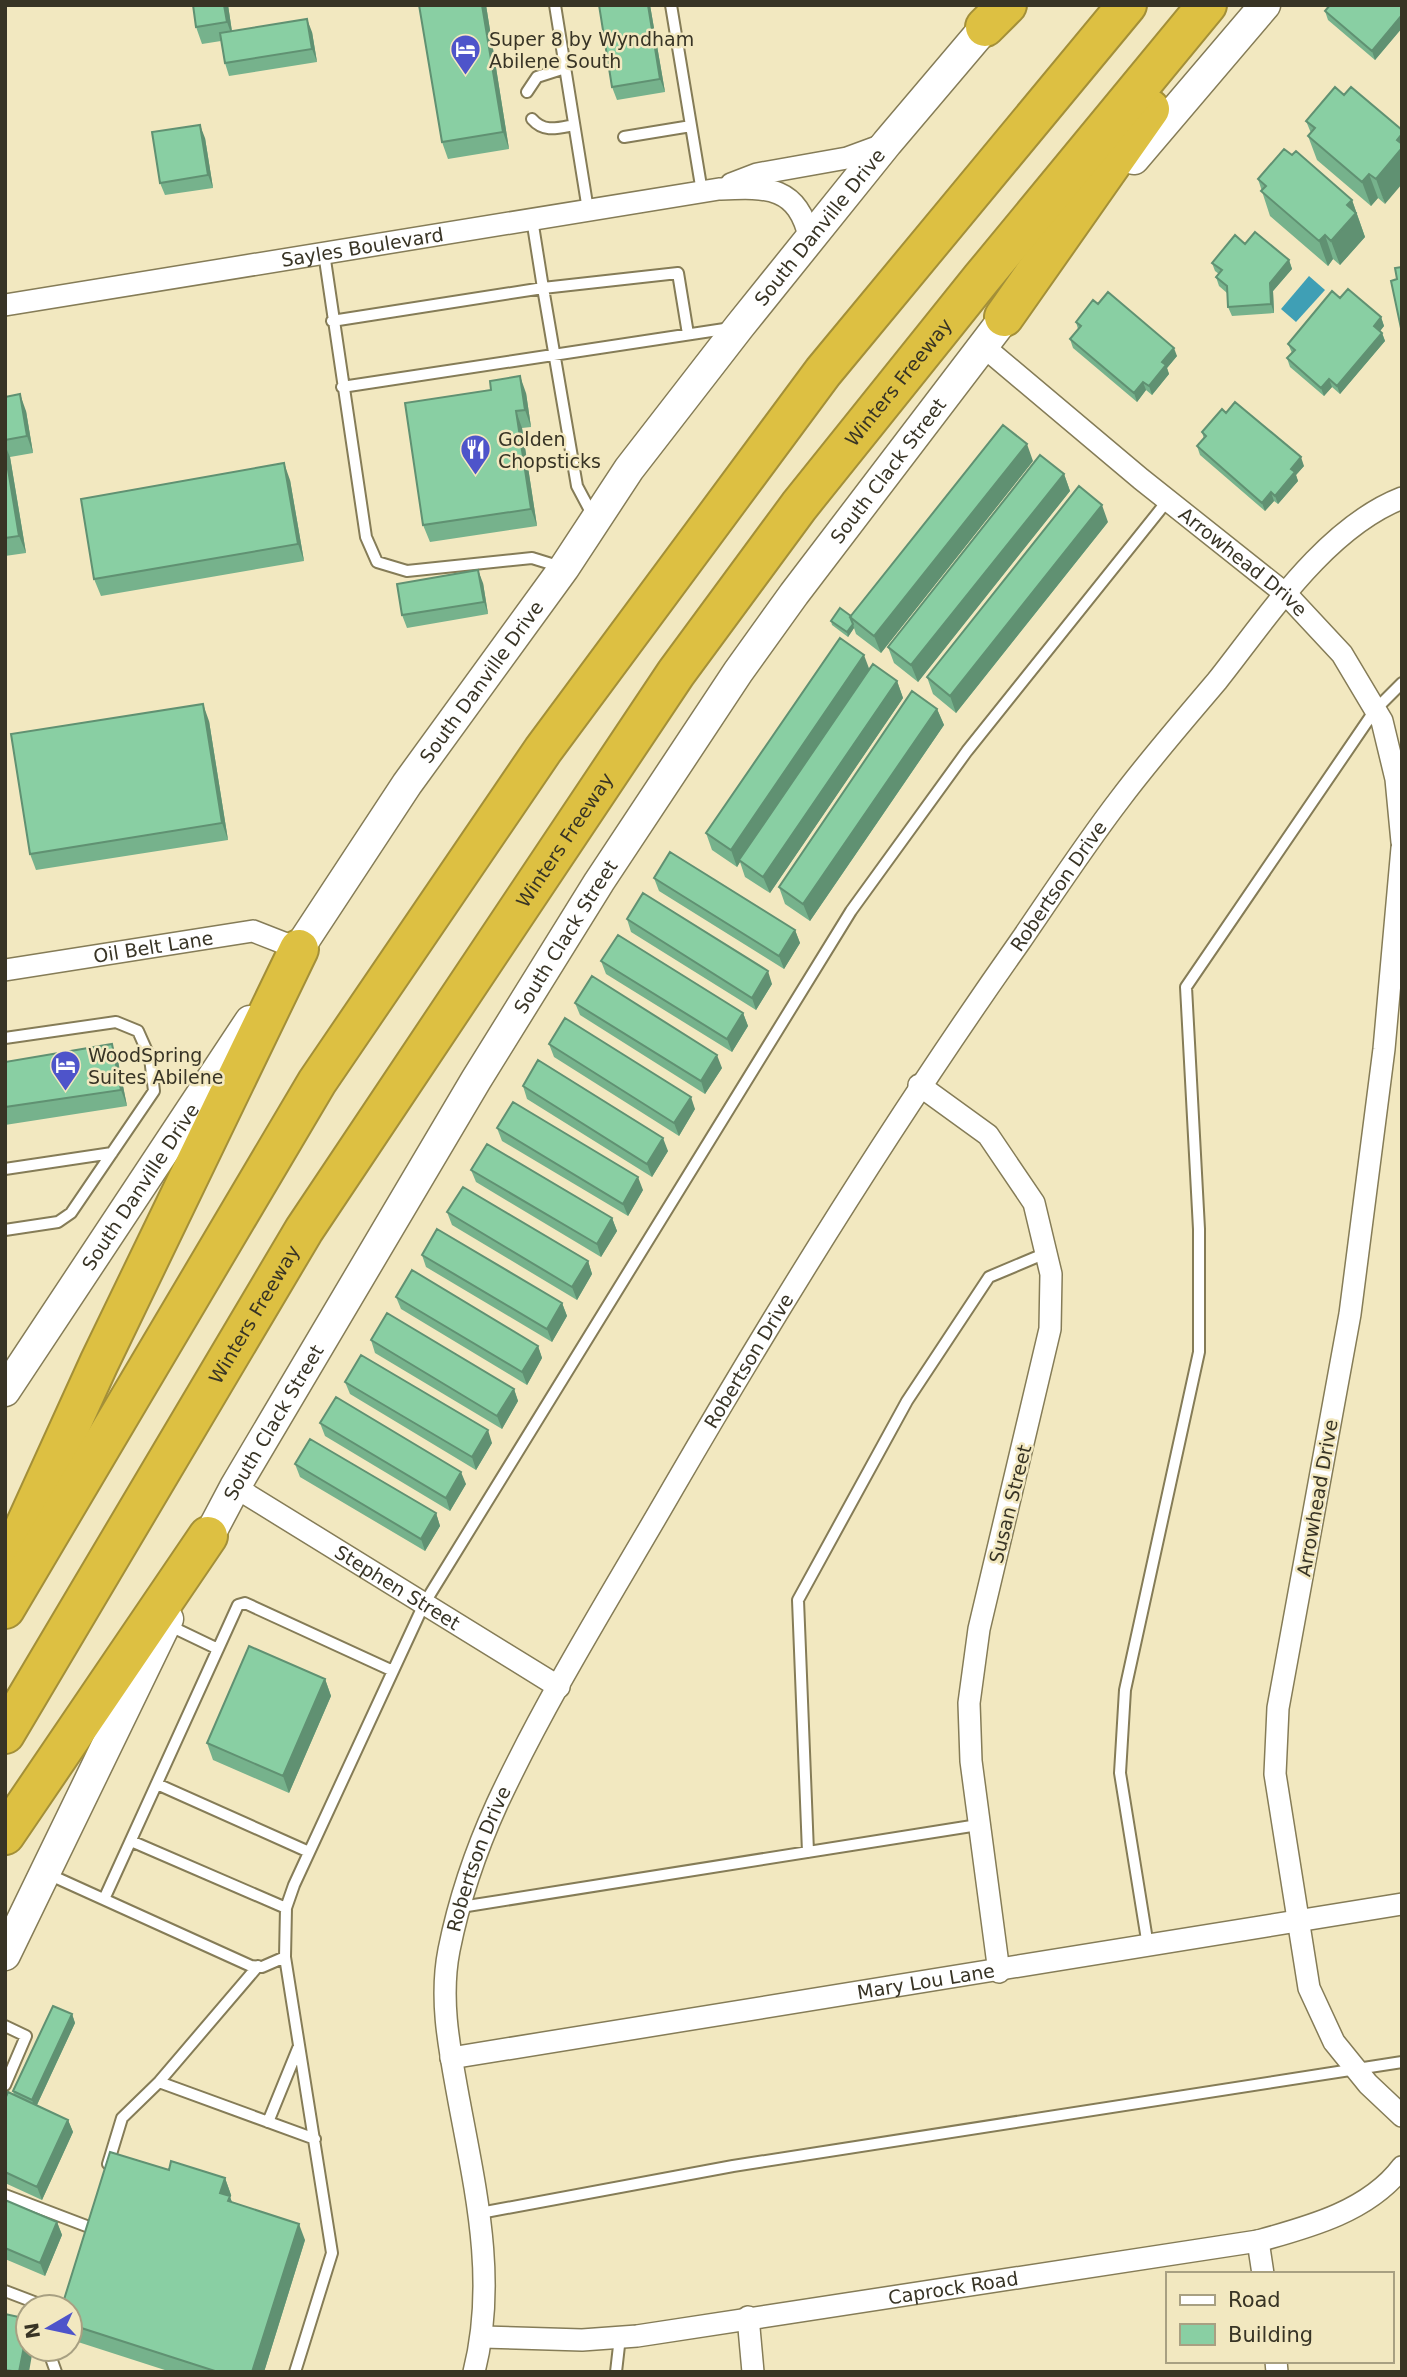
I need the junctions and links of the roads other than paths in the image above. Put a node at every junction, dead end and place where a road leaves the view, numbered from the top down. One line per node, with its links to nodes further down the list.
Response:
1 (555, 5): 8 (lane)
2 (671, 5): 12 (lane)
3 (1127, 5): 50 (highway)
4 (1207, 5): 55 (highway, Winters Freeway)
5 (1223, 5): 24 (highway)
6 (1265, 5): 24 (main road, South Clack Street)
7 (999, 13): 14 (main road, South Danville Drive)
8 (565, 68): 9 (lane); 11 (lane)
9 (527, 92)
10 (532, 119): 11 (lane)
11 (574, 125): 16 (lane)
12 (691, 126): 13 (lane); 15 (lane)
13 (624, 137)
14 (887, 143): 15 (street, Sayles Boulevard); 18 (main road, South Danville Drive)
15 (710, 190): 16 (street, Sayles Boulevard); 18 (street, Sayles Boulevard)
16 (588, 210): 17 (street, Sayles Boulevard)
17 (532, 219): 19 (street, Sayles Boulevard); 20 (lane)
18 (810, 240): 23 (main road, South Danville Drive)
19 (324, 253): 21 (street, Sayles Boulevard); 22 (lane)
20 (543, 288): 22 (lane); 25 (lane); 26 (lane)
21 (5, 305)
22 (332, 321): 27 (lane)
23 (738, 327): 25 (lane); 30 (main road, South Danville Drive)
24 (994, 331): 29 (street, Arrowhead Drive); 46 (main road, South Clack Street)
25 (688, 334): 26 (lane)
26 (553, 354): 27 (lane); 30 (lane)
27 (342, 387): 31 (lane)
28 (1402, 498): 32 (street, Robertson Drive)
29 (1168, 500): 32 (street, Arrowhead Drive); 49 (lane)
30 (596, 522): 31 (main road, South Danville Drive)
31 (564, 568): 37 (main road, South Danville Drive)
32 (1287, 595): 34 (street, Arrowhead Drive); 40 (street, Robertson Drive)
33 (1402, 683): 34 (lane)
34 (1375, 710): 35 (street, Arrowhead Drive); 68 (lane)
35 (1402, 842)
36 (1402, 848): 67 (street, Arrowhead Drive)
37 (299, 949): 38 (street, Oil Belt Lane); 45 (main road, South Danville Drive); 48 (highway)
38 (5, 970)
39 (5, 1038): 41 (lane)
40 (919, 1085): 44 (street, Susan Street); 54 (street, Robertson Drive)
41 (112, 1153): 42 (lane); 43 (lane)
42 (5, 1169)
43 (5, 1230)
44 (1046, 1253): 57 (street, Susan Street); 61 (lane)
45 (5, 1391)
46 (234, 1487): 47 (main road, South Clack Street); 49 (street, Stephen Street)
47 (208, 1536): 51 (main road, South Clack Street); 58 (highway)
48 (5, 1570)
49 (425, 1604): 53 (lane); 54 (street, Stephen Street)
50 (5, 1609)
51 (166, 1623): 52 (lane); 62 (main road, South Clack Street)
52 (218, 1649): 53 (lane); 56 (lane)
53 (393, 1671): 60 (lane)
54 (559, 1687): 65 (street, Robertson Drive)
55 (5, 1734)
56 (157, 1784): 59 (lane); 60 (lane)
57 (978, 1825): 61 (lane); 72 (street, Susan Street)
58 (5, 1835)
59 (131, 1841): 63 (lane); 66 (lane)
60 (309, 1852): 66 (lane)
61 (808, 1852): 65 (lane)
62 (45, 1872): 63 (lane); 69 (main road, South Clack Street)
63 (105, 1897): 71 (lane)
64 (1402, 1904): 67 (street, Mary Lou Lane)
65 (460, 1907): 75 (street, Robertson Drive)
66 (286, 1908): 70 (lane)
67 (1297, 1920): 68 (street, Mary Lou Lane); 77 (street, Arrowhead Drive)
68 (1148, 1946): 72 (street, Mary Lou Lane)
69 (5, 1955)
70 (285, 1957): 71 (lane); 74 (lane)
71 (258, 1966): 78 (lane)
72 (999, 1972): 75 (street, Mary Lou Lane)
73 (5, 2026): 79 (lane)
74 (300, 2045): 81 (lane); 82 (lane)
75 (451, 2058): 86 (street, Robertson Drive)
76 (1402, 2062): 77 (lane)
77 (1355, 2068): 80 (street, Arrowhead Drive); 86 (lane)
78 (159, 2082): 81 (lane); 84 (lane)
79 (5, 2085)
80 (1402, 2116)
81 (268, 2122): 82 (lane)
82 (315, 2139): 95 (lane)
83 (1402, 2166): 90 (street, Caprock Road)
84 (103, 2179)
85 (5, 2195): 88 (lane)
86 (480, 2213): 93 (street, Robertson Drive)
87 (92, 2215): 88 (lane)
88 (89, 2227): 89 (lane)
89 (85, 2240)
90 (1258, 2241): 91 (street); 92 (street, Caprock Road)
91 (1263, 2272)
92 (748, 2317): 94 (street, Caprock Road); 98 (street)
93 (483, 2337): 94 (street, Caprock Road); 96 (street, Robertson Drive)
94 (620, 2337): 97 (lane)
95 (295, 2372)
96 (474, 2372)
97 (616, 2372)
98 (753, 2372)

